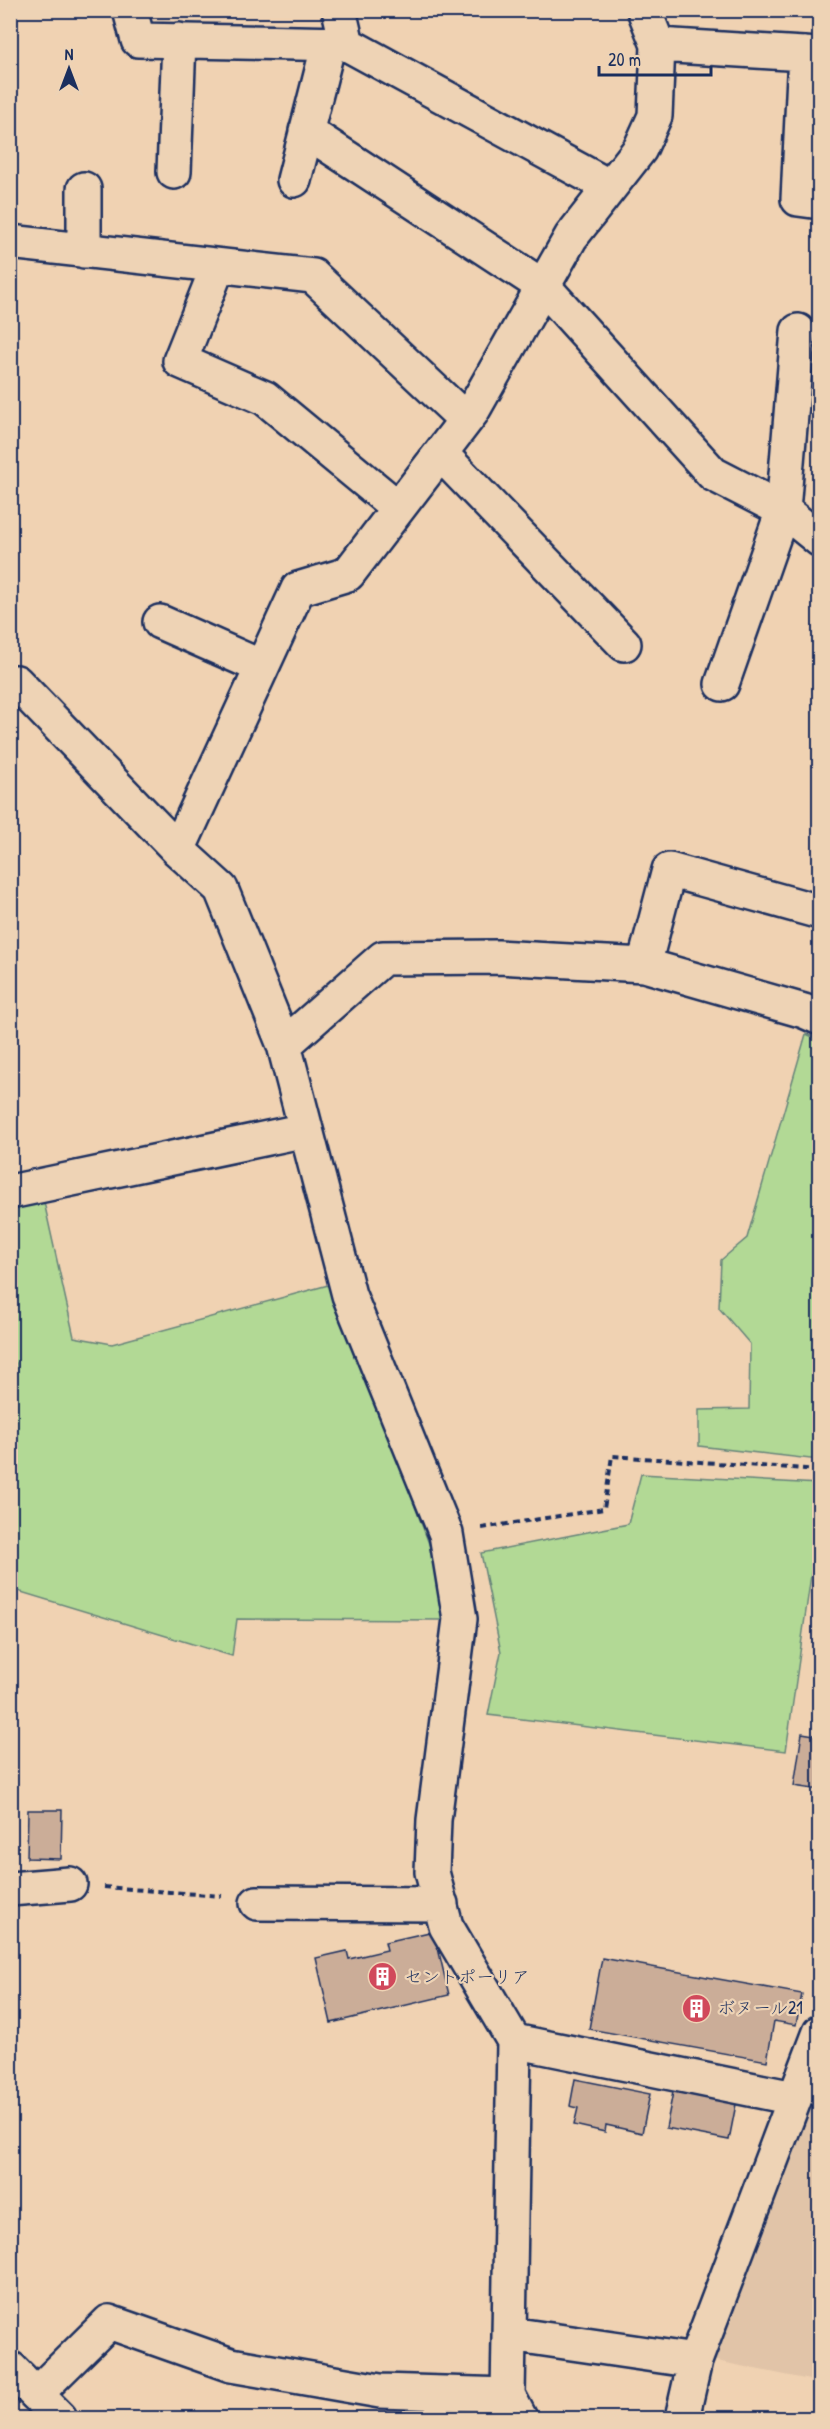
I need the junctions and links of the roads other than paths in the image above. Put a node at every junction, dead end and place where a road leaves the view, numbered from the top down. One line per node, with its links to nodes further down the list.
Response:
1 (130, 10): 4 (street)
2 (339, 10): 5 (street)
3 (645, 10): 6 (street)
4 (179, 40): 5 (street); 9 (street)
5 (338, 43): 8 (street); 11 (street)
6 (658, 45): 7 (street); 11 (street)
7 (812, 55): 13 (street)
8 (306, 131): 10 (street); 17 (street)
9 (174, 172)
10 (294, 180)
11 (610, 187): 17 (street)
12 (84, 189): 15 (street)
13 (819, 202)
14 (10, 242): 15 (street)
15 (84, 251): 16 (street)
16 (218, 266): 19 (street); 21 (street)
17 (544, 287): 19 (street); 22 (street)
18 (798, 331): 22 (street)
19 (466, 420): 20 (street)
20 (441, 454): 21 (street); 25 (street)
21 (398, 508): 26 (street)
22 (783, 510): 23 (street); 28 (street)
23 (819, 540)
24 (160, 622): 26 (street)
25 (624, 644)
26 (262, 667): 29 (street)
27 (10, 682): 29 (street)
28 (722, 684)
29 (178, 850): 33 (street)
30 (819, 912): 31 (street)
31 (644, 965): 32 (street); 33 (street)
32 (819, 1018)
33 (284, 1045): 34 (street)
34 (306, 1130): 35 (street); 39 (street)
35 (10, 1192)
36 (70, 1884): 37 (street)
37 (10, 1889)
38 (257, 1903): 39 (street)
39 (441, 1904): 41 (street)
40 (819, 2032): 42 (street)
41 (514, 2041): 42 (street); 43 (street)
42 (794, 2098): 44 (street)
43 (510, 2334): 44 (street); 47 (street)
44 (695, 2361): 49 (street)
45 (10, 2368): 46 (street)
46 (36, 2394): 47 (street); 48 (street)
47 (514, 2407)
48 (60, 2418)
49 (682, 2418)

